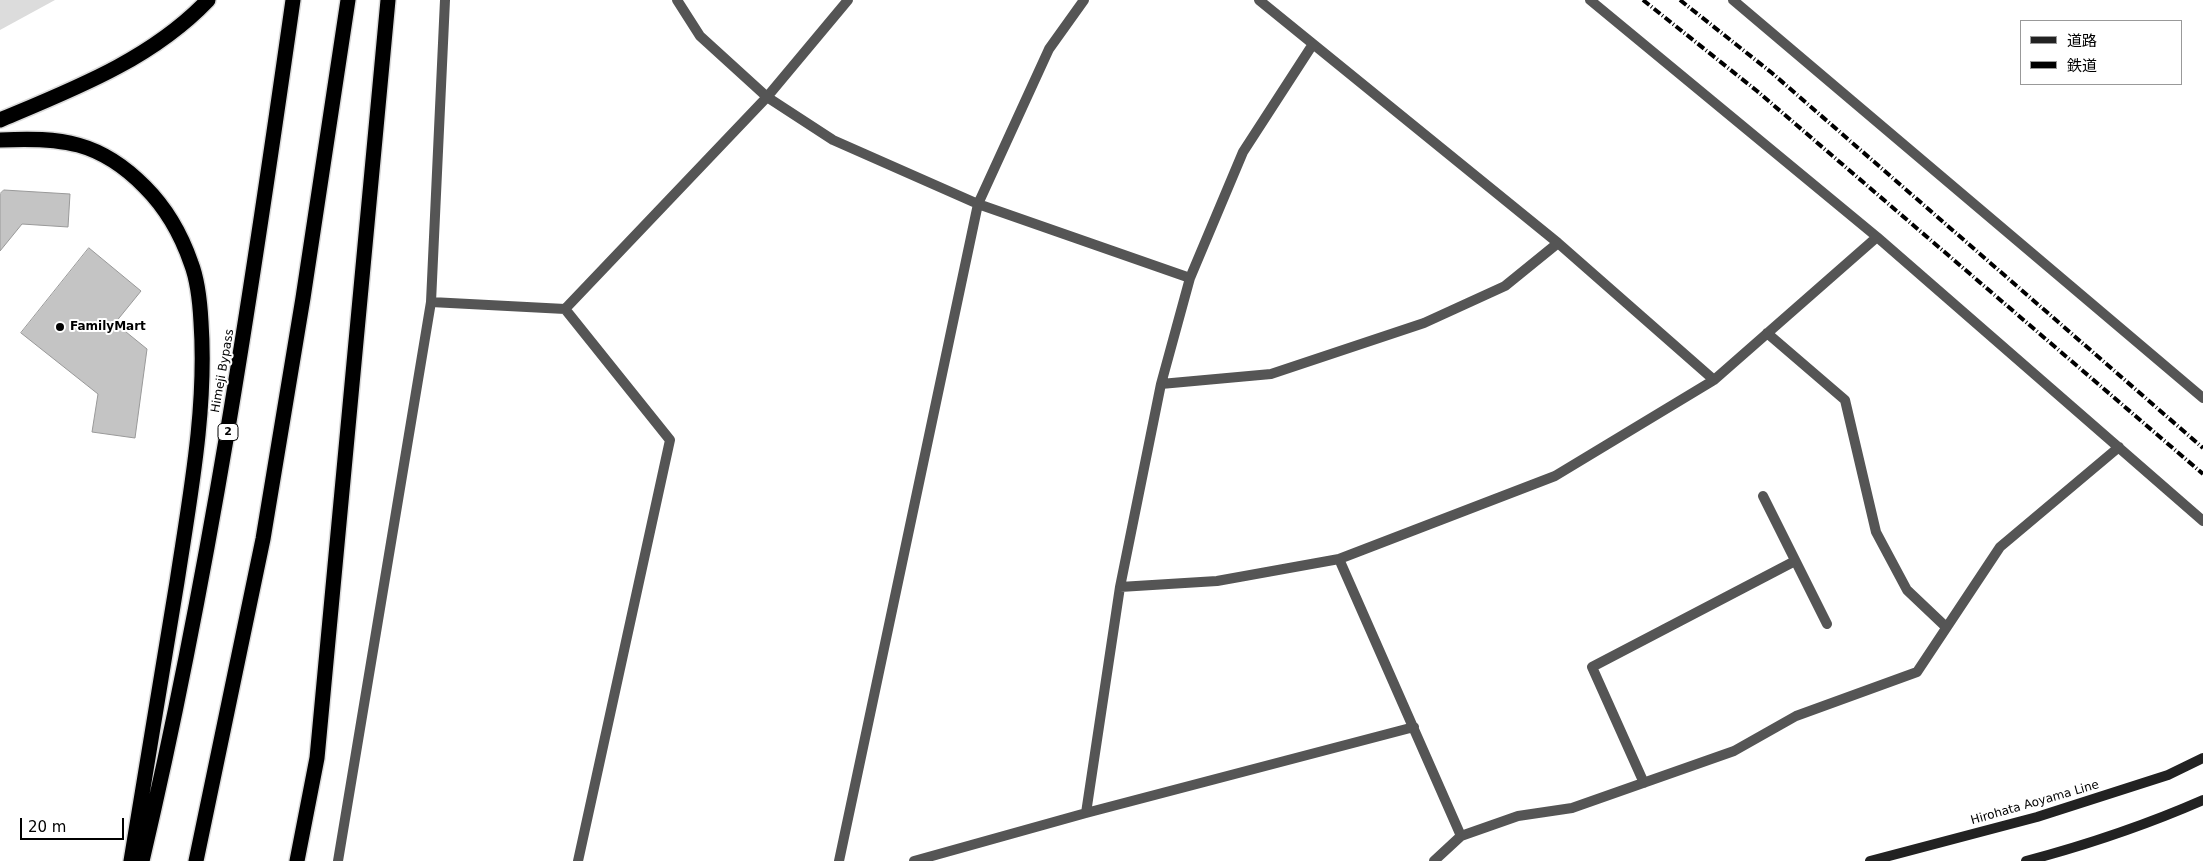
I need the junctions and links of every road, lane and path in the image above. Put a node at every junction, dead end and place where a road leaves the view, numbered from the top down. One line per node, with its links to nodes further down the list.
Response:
1 (208, 0): 14 (highway)
2 (294, 0): 42 (highway, Himeji Bypass / 2)
3 (348, 0): 43 (highway)
4 (388, 0): 44 (highway)
5 (445, 0): 20 (street)
6 (677, 0): 13 (street)
7 (848, 0): 13 (street)
8 (1084, 0): 16 (street)
9 (1259, 0): 12 (street)
10 (1590, 0): 17 (street)
11 (1733, 0): 25 (street)
12 (1312, 44): 18 (street); 19 (street)
13 (767, 97): 16 (street); 21 (street)
14 (0, 120)
15 (0, 140): 41 (highway)
16 (978, 204): 19 (street); 47 (street)
17 (1877, 237): 22 (street); 26 (street)
18 (1558, 243): 23 (street); 24 (street)
19 (1190, 278): 24 (street)
20 (431, 302): 21 (street); 45 (street)
21 (564, 308): 46 (street)
22 (1767, 333): 23 (street); 33 (street)
23 (1714, 380): 29 (street)
24 (1162, 384): 31 (street)
25 (2203, 398)
26 (2119, 447): 28 (street); 33 (street)
27 (1762, 496): 30 (street)
28 (2203, 521)
29 (1339, 559): 31 (street); 34 (street)
30 (1795, 561): 32 (street); 36 (street)
31 (1120, 587): 38 (street)
32 (1827, 624)
33 (1946, 627): 36 (street)
34 (1414, 727): 38 (street); 39 (street)
35 (2203, 758): 50 (main road, Hirohata Aoyama Line)
36 (1644, 783): 39 (street)
37 (2203, 800): 40 (main road)
38 (1086, 813): 48 (street)
39 (1461, 836): 49 (street)
40 (2053, 857): 51 (main road)
41 (131, 861)
42 (142, 861)
43 (196, 861)
44 (297, 861)
45 (338, 861)
46 (578, 861)
47 (839, 861)
48 (914, 861)
49 (1434, 861)
50 (1870, 861)
51 (2026, 861)

